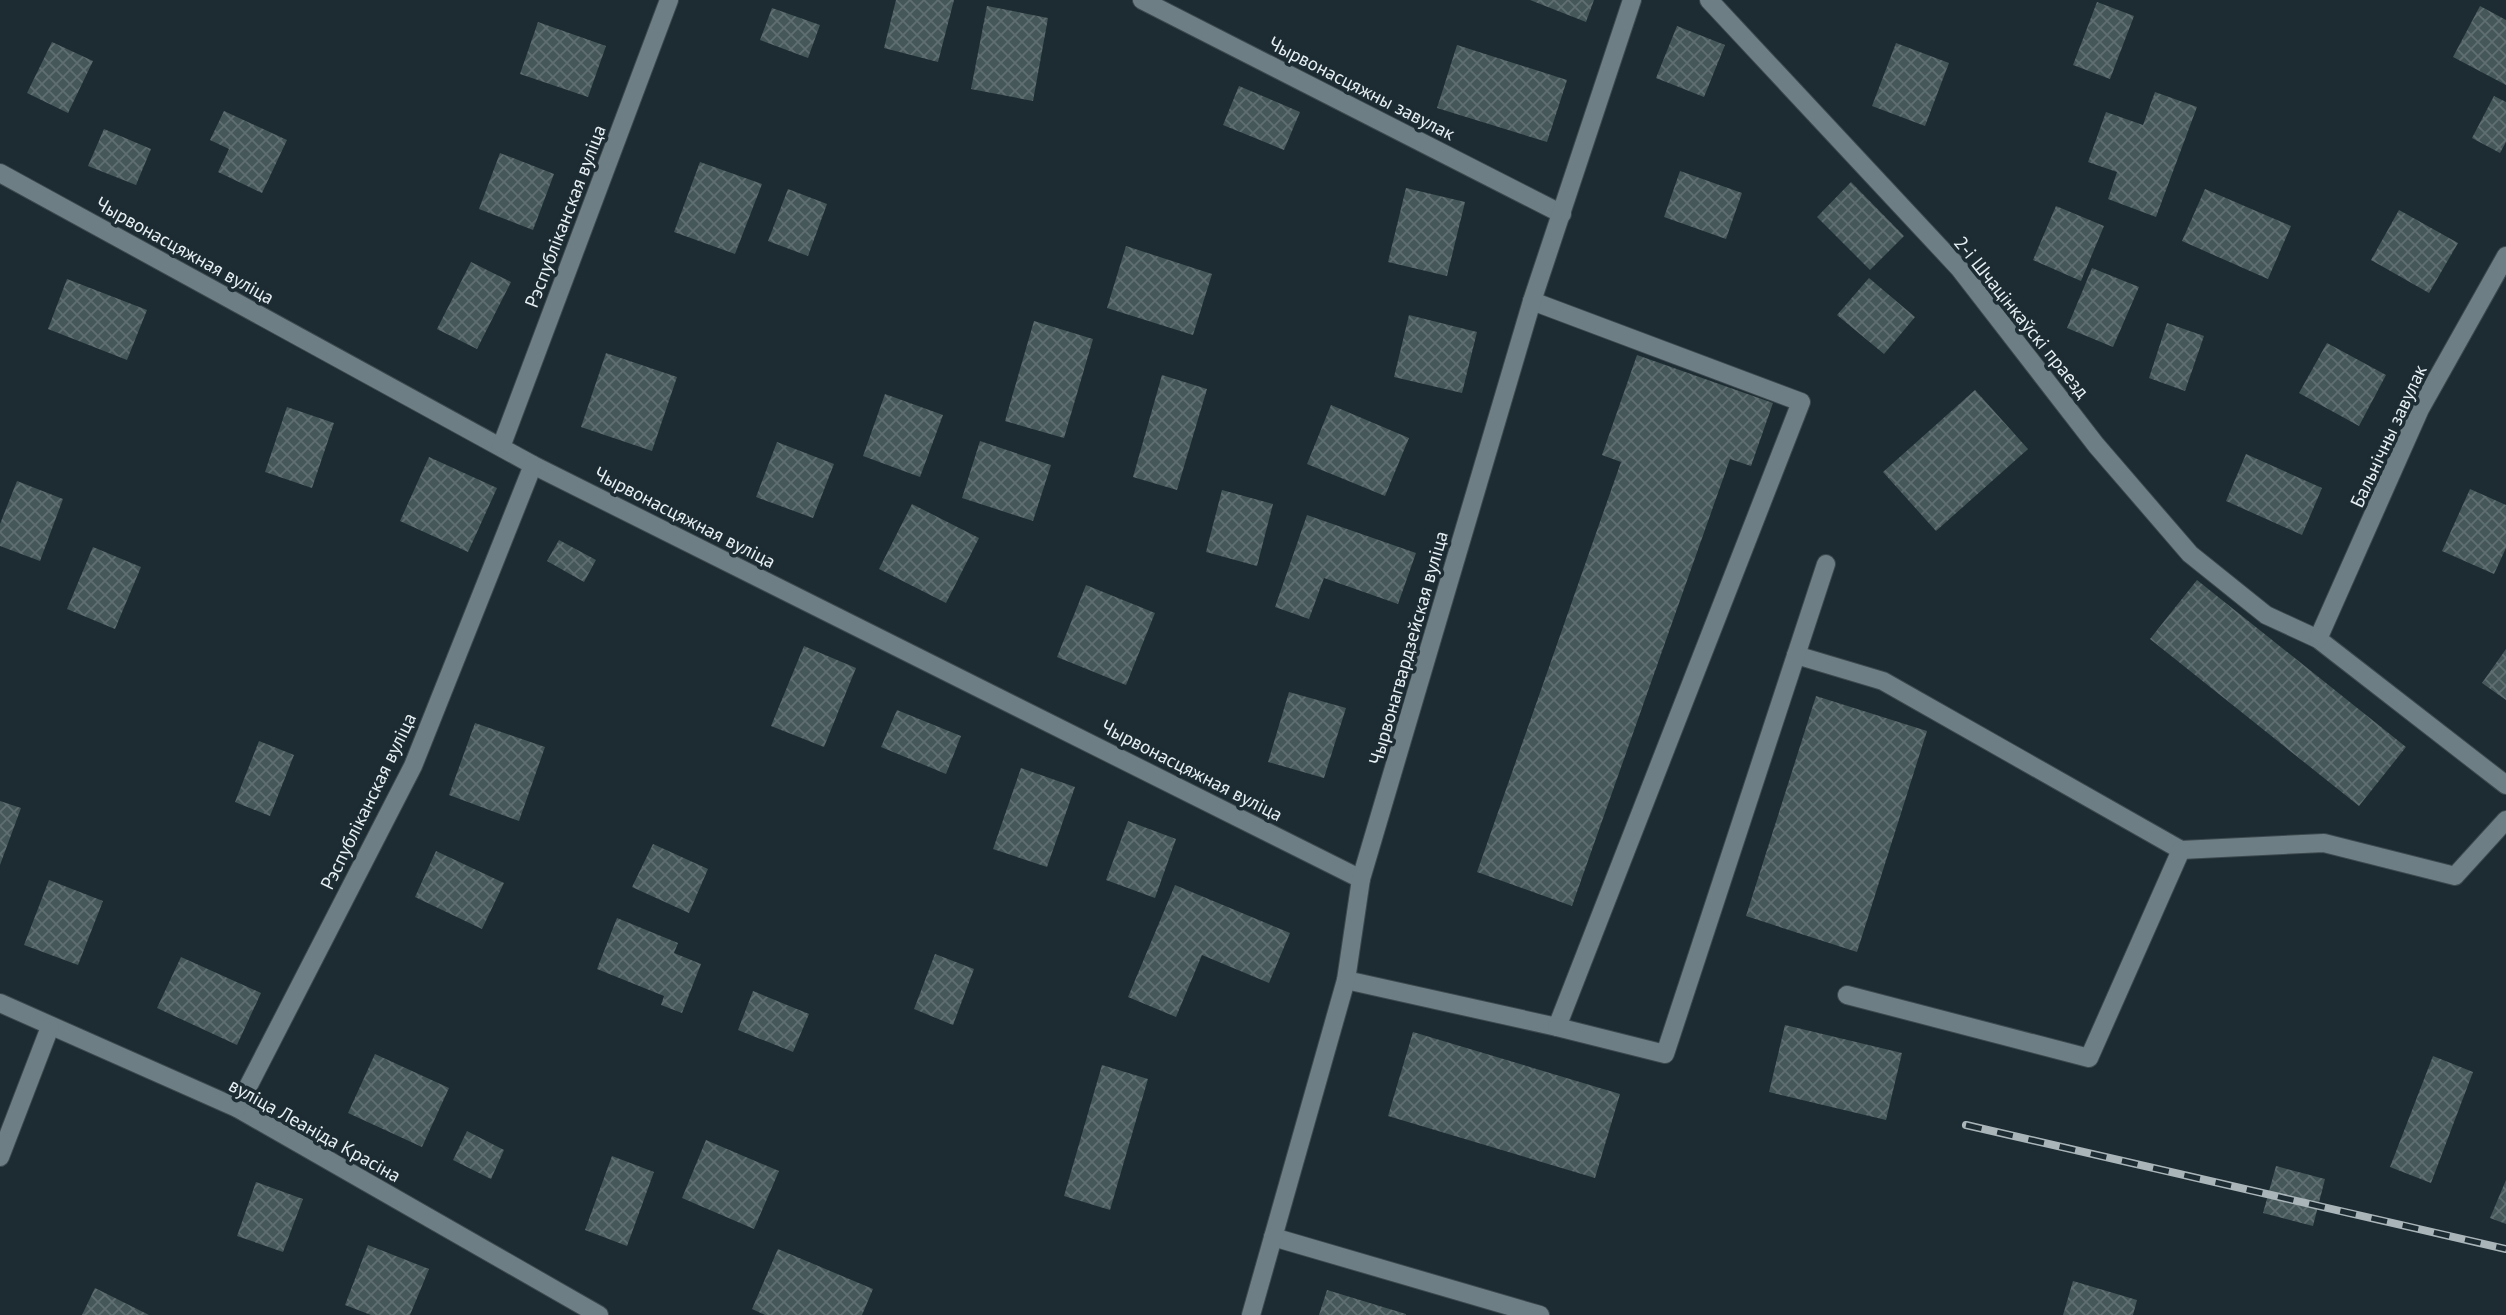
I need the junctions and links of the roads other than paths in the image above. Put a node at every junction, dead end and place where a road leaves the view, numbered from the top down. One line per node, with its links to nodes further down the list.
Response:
1 (669, 0): 9 (street, Рэспубліканская вуліца)
2 (1142, 0): 6 (street, Чырвонасцяжны завулак)
3 (1632, 0): 6 (street, Чырвонагвардзейская вуліца)
4 (1709, 0): 12 (street, 2-і Шчацінкаўскі праезд)
5 (0, 173): 9 (street, Чырвонасцяжная вуліца)
6 (1562, 214): 8 (street, Чырвонагвардзейская вуліца)
7 (2506, 256): 12 (street, Бальнічны завулак)
8 (1532, 301): 17 (street, Чырвонагвардзейская вуліца); 22 (street)
9 (501, 447): 10 (street, Чырвонасцяжная вуліца)
10 (533, 465): 17 (street, Чырвонасцяжная вуліца); 23 (street, Рэспубліканская вуліца)
11 (1826, 564): 13 (street)
12 (2318, 639): 14 (street, 2-і Шчацінкаўскі праезд)
13 (1797, 655): 16 (street); 22 (street)
14 (2506, 785)
15 (2506, 820): 16 (street)
16 (2181, 849): 19 (street)
17 (1361, 878): 18 (street, Чырвонагвардзейская вуліца)
18 (1346, 980): 22 (street); 25 (street, Чырвонагвардзейская вуліца)
19 (1847, 995)
20 (0, 1003): 21 (street, вуліца Леаніда Красіна)
21 (50, 1027): 23 (street, вуліца Леаніда Красіна); 24 (street)
22 (1557, 1027)
23 (237, 1108): 26 (street, вуліца Леаніда Красіна)
24 (0, 1157)
25 (1273, 1237): 27 (street, Чырвонагвардзейская вуліца); 28 (street)
26 (599, 1315)
27 (1251, 1315)
28 (1540, 1315)

